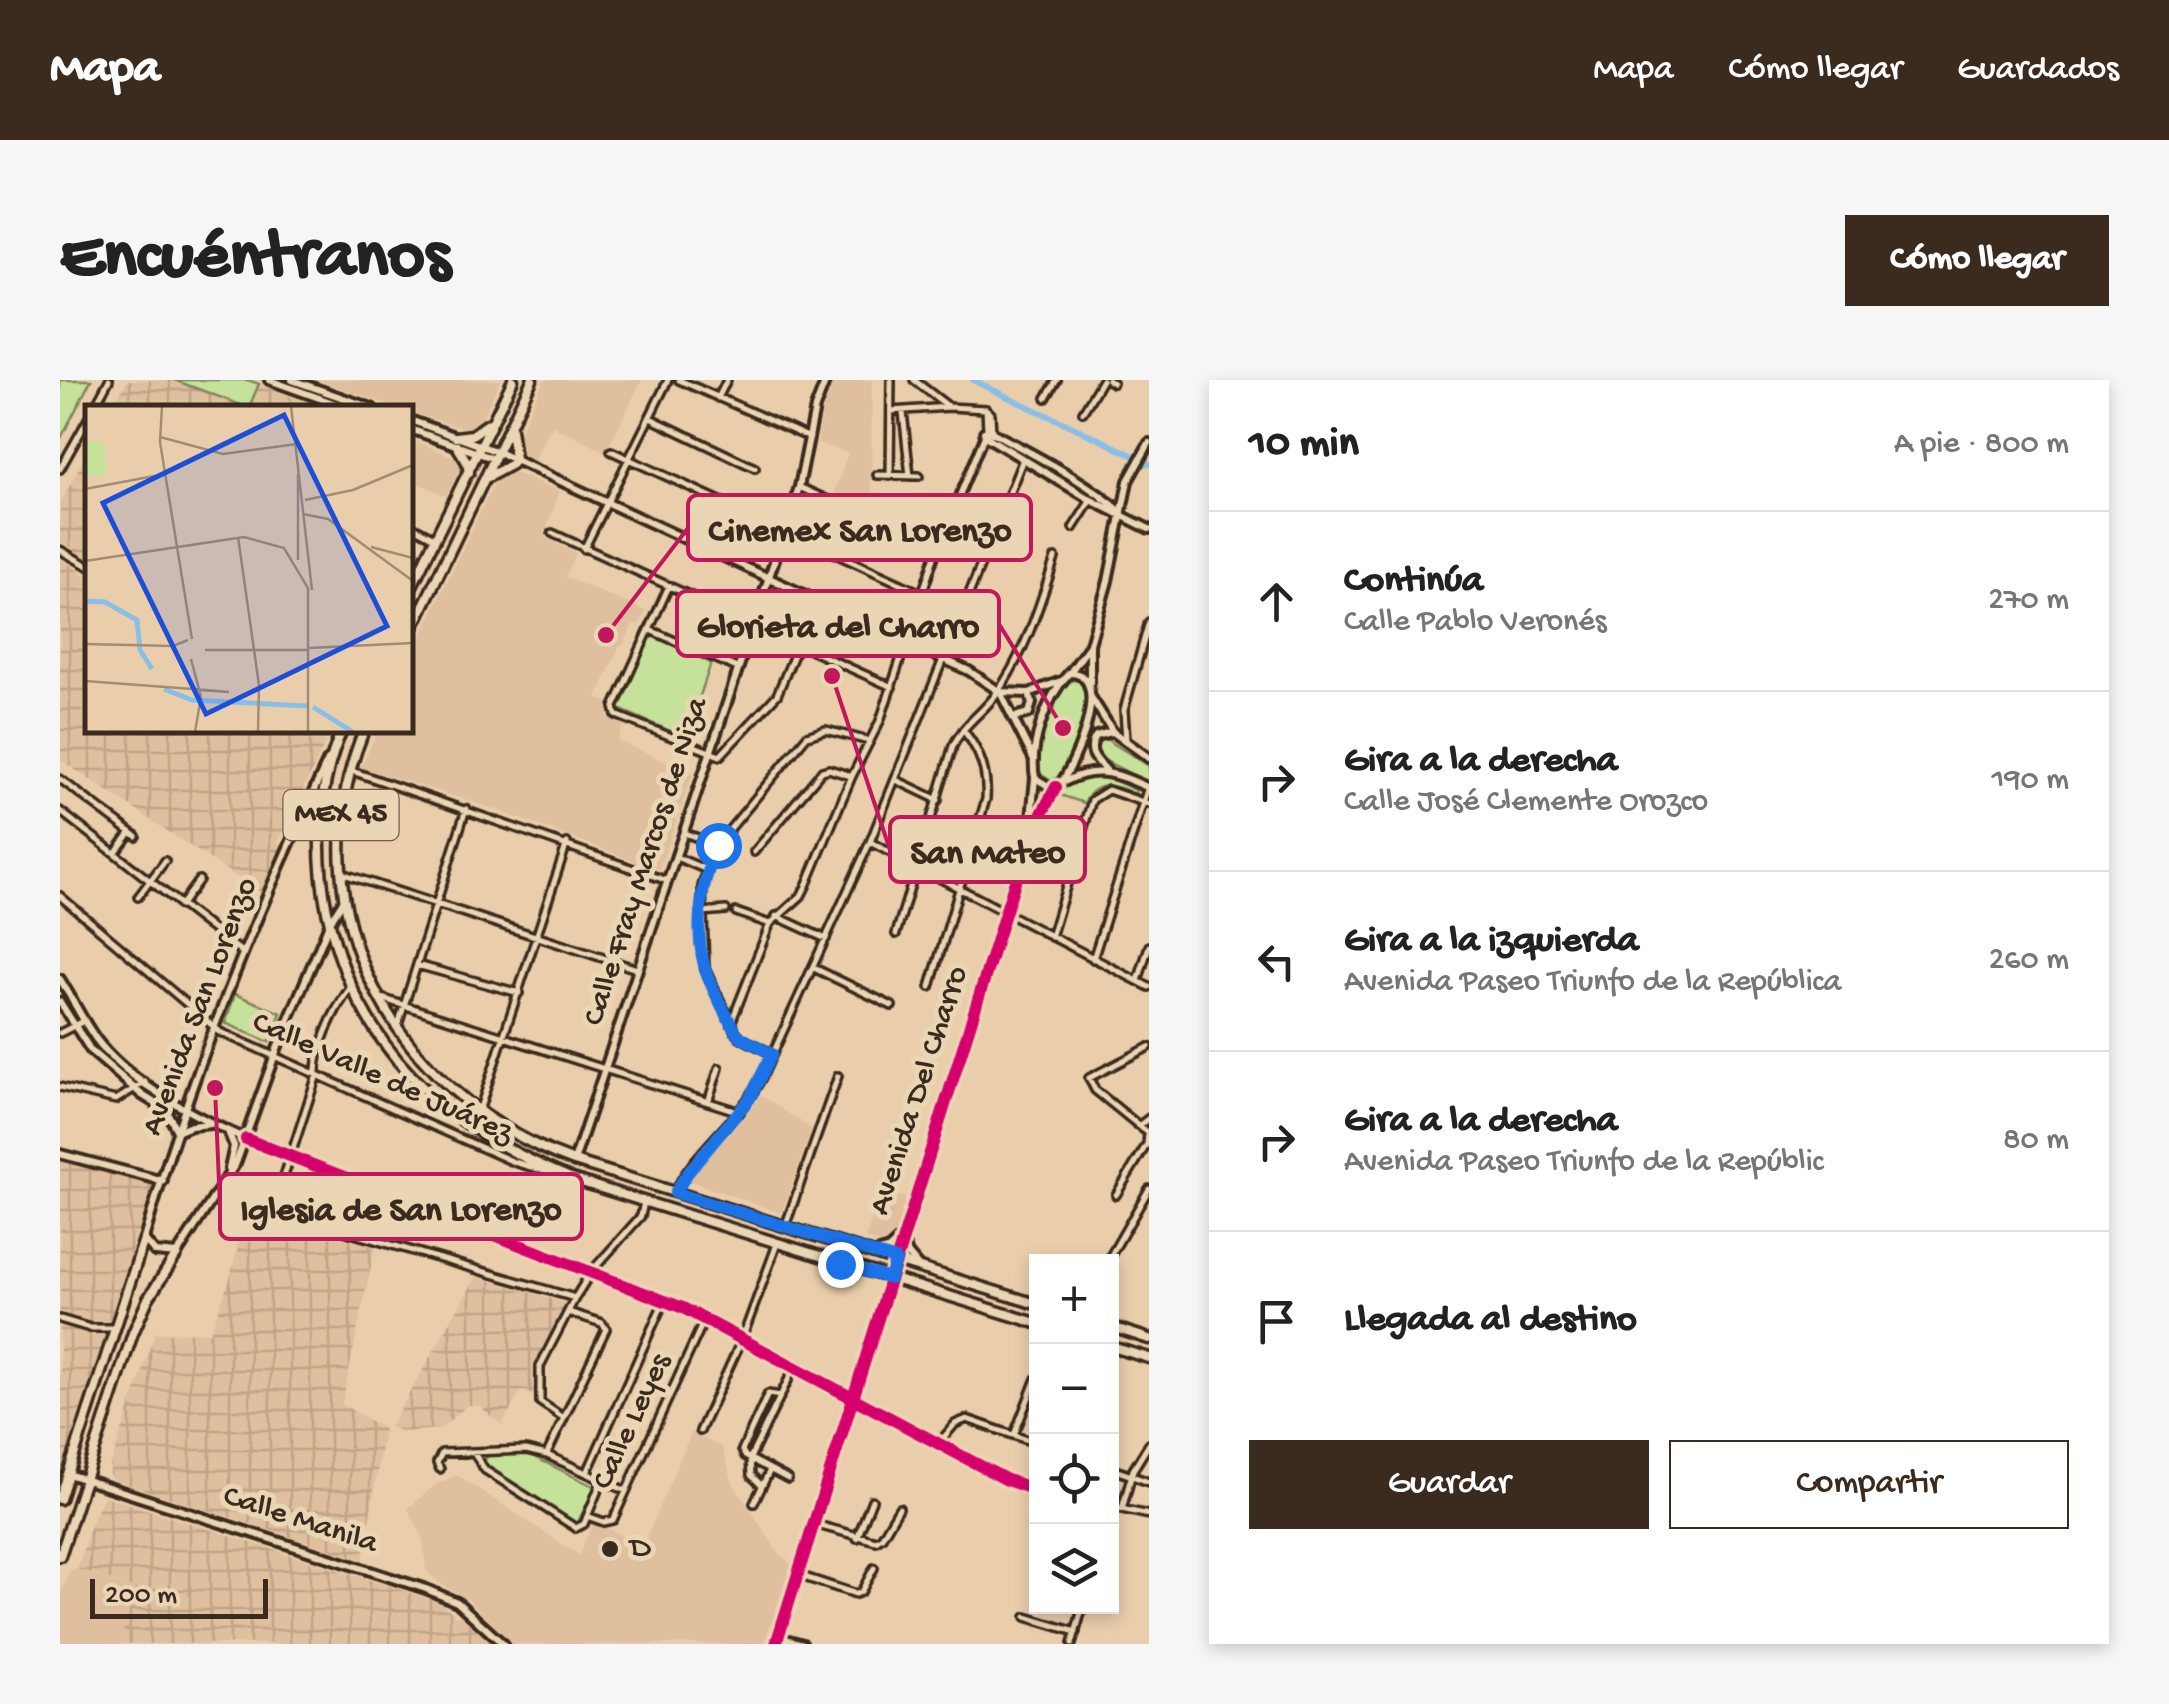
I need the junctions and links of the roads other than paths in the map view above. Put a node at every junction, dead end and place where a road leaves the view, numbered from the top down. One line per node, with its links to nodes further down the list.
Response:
1 (110, 380): 16 (street)
2 (269, 380): 17 (street)
3 (292, 380): 18 (street)
4 (513, 380): 23 (main road)
5 (532, 380): 26 (main road)
6 (668, 380): 24 (street)
7 (679, 380): 14 (street)
8 (727, 380): 14 (street)
9 (826, 380): 30 (street, Calle Fray Marcos de Niza)
10 (891, 380): 20 (street)
11 (914, 380): 19 (street)
12 (1056, 380): 15 (street)
13 (1108, 381): 22 (street)
14 (718, 398): 30 (street)
15 (1046, 398)
16 (96, 405)
17 (338, 405)
18 (363, 405)
19 (949, 408): 21 (street); 29 (street)
20 (891, 412): 21 (street); 44 (street)
21 (903, 412): 45 (street)
22 (1083, 412)
23 (495, 416): 31 (main road); 33 (main road)
24 (649, 417): 38 (street); 41 (street)
25 (412, 421): 31 (street)
26 (512, 422): 36 (main road); 39 (main road)
27 (85, 424): 35 (street)
28 (412, 430): 31 (street)
29 (987, 436): 37 (street); 59 (street)
30 (810, 438): 48 (street, Calle Fray Marcos de Niza)
31 (456, 441): 33 (street); 42 (main road)
32 (1149, 444): 51 (street)
33 (480, 450): 36 (street); 42 (main road)
34 (611, 451): 38 (street)
35 (64, 454): 40 (street)
36 (496, 455): 39 (street); 47 (main road)
37 (1025, 455): 49 (street); 51 (street); 74 (street)
38 (628, 459): 50 (street); 55 (street)
39 (514, 461): 47 (main road); 50 (street)
40 (60, 468)
41 (756, 468)
42 (469, 472): 57 (main road)
43 (877, 476): 44 (street)
44 (890, 476): 45 (street)
45 (910, 476): 46 (street)
46 (919, 476)
47 (484, 480): 69 (main road)
48 (799, 487): 55 (street, Calle Fray Marcos de Niza); 59 (street)
49 (1091, 500): 51 (street); 53 (street)
50 (606, 504): 58 (street); 63 (street)
51 (1122, 514): 54 (street); 72 (street)
52 (412, 526): 57 (street)
53 (1074, 528)
54 (1149, 529)
55 (784, 531): 63 (street, Calle Fray Marcos de Niza); 66 (street)
56 (552, 533): 58 (street)
57 (436, 538): 64 (main road)
58 (584, 548): 65 (street)
59 (937, 549): 66 (street)
60 (60, 550): 62 (street)
61 (1055, 558): 79 (street)
62 (85, 564)
63 (768, 578): 68 (street, Calle Fray Marcos de Niza); 71 (street)
64 (412, 586)
65 (669, 586): 68 (street); 70 (street)
66 (923, 594): 71 (street)
67 (1149, 622): 90 (street)
68 (752, 624): 73 (street); 75 (street, Calle Fray Marcos de Niza)
69 (412, 630)
70 (650, 630): 75 (street); 91 (street)
71 (907, 640): 74 (street); 78 (street)
72 (1090, 644): 76 (street); 77 (street)
73 (798, 645): 78 (street); 91 (street)
74 (945, 658): 79 (street); 99 (street)
75 (737, 668): 91 (street, Calle Fray Marcos de Niza)
76 (1067, 676): 77 (street); 80 (street); 93 (street)
77 (1090, 683): 81 (street)
78 (892, 688): 89 (street)
79 (999, 691): 80 (street); 82 (street); 83 (street)
80 (1029, 693): 82 (street)
81 (1091, 697): 86 (street); 100 (street, Avenida Del Charro)
82 (1014, 718): 93 (street)
83 (962, 729): 102 (street); 121 (street)
84 (341, 732): 88 (main road, MEX 45)
85 (363, 732): 94 (main road, MEX 45)
86 (1113, 732): 90 (street); 95 (street)
87 (330, 734): 88 (main road)
88 (337, 741): 132 (main road, MEX 45); 139 (street, Avenida San Lorenzo / MEX 45)
89 (870, 741): 96 (street); 110 (street)
90 (1126, 743): 92 (street)
91 (708, 752): 106 (street, Calle Fray Marcos de Niza)
92 (1149, 758)
93 (1034, 760): 97 (street, Avenida Del Charro)
94 (350, 770): 104 (street); 117 (main road, MEX 45)
95 (1107, 770): 100 (street); 101 (street)
96 (852, 776): 111 (street); 131 (street)
97 (1035, 778): 100 (street); 107 (street, Avenida Del Charro)
98 (60, 779): 112 (street)
99 (896, 780): 102 (street); 108 (street)
100 (1058, 786): 107 (street, Avenida Del Charro)
101 (1149, 788): 103 (street)
102 (938, 800): 115 (street)
103 (1146, 803): 135 (street); 140 (street)
104 (466, 810): 109 (street); 125 (street)
105 (60, 812): 112 (street)
106 (682, 832): 110 (street); 113 (street, Calle Fray Marcos de Niza)
107 (1028, 840): 130 (street, Avenida Del Charro)
108 (870, 842): 115 (street); 137 (street)
109 (566, 843): 119 (street); 136 (street)
110 (718, 845): 116 (street)
111 (754, 852)
112 (114, 854): 120 (street)
113 (673, 856): 116 (street); 119 (street, Calle Fray Marcos de Niza)
114 (165, 862): 120 (street)
115 (917, 864): 121 (street); 134 (street)
116 (707, 870): 128 (street)
117 (341, 874): 124 (main road, MEX 45); 125 (street)
118 (199, 880): 126 (street)
119 (666, 880): 143 (street, Calle Fray Marcos de Niza)
120 (150, 882): 123 (street); 126 (street)
121 (961, 888): 130 (street); 147 (street)
122 (60, 896): 158 (street, Calle Valle de Juárez)
123 (138, 897)
124 (344, 898): 132 (street); 150 (main road, MEX 45)
125 (436, 904): 136 (street); 141 (street)
126 (180, 906): 139 (street)
127 (726, 910): 128 (street)
128 (702, 912): 155 (street)
129 (736, 912): 133 (street)
130 (1006, 914): 135 (street); 196 (street, Avenida Del Charro)
131 (776, 916): 133 (street); 137 (street)
132 (330, 922): 146 (main road, MEX 45); 163 (street)
133 (770, 924): 155 (street)
134 (896, 934)
135 (1050, 936): 140 (street)
136 (536, 938): 143 (street); 149 (street)
137 (826, 938): 142 (street)
138 (1149, 946): 145 (street)
139 (244, 952): 158 (street, Avenida San Lorenzo / MEX 45)
140 (1094, 959): 145 (street)
141 (417, 965): 149 (street); 152 (street)
142 (813, 968): 153 (street); 162 (street)
143 (636, 969): 164 (street, Calle Fray Marcos de Niza)
144 (60, 978): 154 (street)
145 (1138, 981): 148 (street)
146 (351, 987): 166 (street); 185 (main road, MEX 45)
147 (930, 987)
148 (1149, 987)
149 (519, 993): 160 (street)
150 (378, 998): 152 (street); 157 (main road, MEX 45)
151 (60, 1002): 156 (street)
152 (406, 1004): 157 (street); 160 (street)
153 (892, 1006)
154 (86, 1020): 156 (street); 168 (street)
155 (731, 1023): 162 (street)
156 (74, 1026): 159 (street); 170 (street)
157 (395, 1028): 174 (main road, MEX 45)
158 (214, 1029): 163 (street, Calle Valle de Juárez); 172 (street, Avenida San Lorenzo / MEX 45)
159 (60, 1033)
160 (505, 1038): 164 (street); 174 (street)
161 (1149, 1047): 177 (street)
162 (772, 1054): 173 (street)
163 (274, 1056): 166 (street, Calle Valle de Juárez); 180 (street)
164 (606, 1068): 171 (street); 183 (street, Calle Fray Marcos de Niza)
165 (718, 1068): 171 (street)
166 (316, 1072): 182 (street); 185 (street, Calle Valle de Juárez)
167 (838, 1076): 195 (street)
168 (144, 1082): 170 (street); 172 (street)
169 (60, 1087): 170 (street)
170 (136, 1089): 179 (street)
171 (709, 1100): 173 (street)
172 (187, 1109): 176 (street); 179 (street, Avenida San Lorenzo / MEX 45)
173 (740, 1112): 191 (street)
174 (478, 1114): 183 (main road, MEX 45)
175 (1149, 1118): 177 (street)
176 (211, 1124): 178 (street); 179 (street)
177 (1141, 1124): 192 (street)
178 (228, 1132): 180 (street); 186 (street)
179 (178, 1133): 187 (street, Avenida San Lorenzo / MEX 45)
180 (246, 1140): 182 (street); 186 (street)
181 (60, 1154): 187 (street)
182 (290, 1156): 194 (street); 204 (street)
183 (574, 1161): 184 (main road, MEX 45); 185 (main road)
184 (596, 1169): 188 (main road); 191 (main road, MEX 45)
185 (555, 1173): 188 (main road, MEX 45)
186 (226, 1180): 189 (street)
187 (162, 1181): 197 (street, Avenida San Lorenzo / MEX 45)
188 (585, 1184): 193 (main road, MEX 45)
189 (221, 1188): 194 (street); 199 (street)
190 (1149, 1189): 201 (street)
191 (675, 1193): 195 (main road, MEX 45)
192 (1116, 1195)
193 (644, 1202): 198 (main road, MEX 45); 204 (street)
194 (273, 1210): 206 (street)
195 (785, 1227): 200 (main road, MEX 45)
196 (902, 1237): 200 (street); 202 (street, Avenida Del Charro); 203 (street)
197 (144, 1239): 199 (street); 213 (main road, MEX 45)
198 (777, 1244): 205 (main road, MEX 45); 216 (street)
199 (177, 1254): 239 (main road)
200 (873, 1254): 202 (main road, MEX 45)
201 (1112, 1254)
202 (896, 1260): 203 (main road, MEX 45); 205 (street, Avenida Del Charro)
203 (921, 1268): 208 (main road, MEX 45)
204 (591, 1272): 206 (street); 207 (street)
205 (890, 1279): 212 (main road, MEX 45); 222 (street, Avenida Del Charro)
206 (575, 1298): 209 (street)
207 (664, 1301): 210 (street); 237 (street)
208 (1029, 1302)
209 (568, 1312): 224 (street); 224 (street)
210 (704, 1318): 216 (street); 245 (street, Calle Leyes)
211 (60, 1320): 213 (street)
212 (1029, 1321)
213 (114, 1328): 236 (main road, MEX 45)
214 (1119, 1329): 215 (main road)
215 (1148, 1338): 218 (street)
216 (742, 1339): 220 (street); 225 (street)
217 (1119, 1349): 218 (main road)
218 (1134, 1354): 219 (main road)
219 (1149, 1358)
220 (795, 1366): 221 (street); 222 (street)
221 (780, 1396): 232 (street); 232 (street)
222 (853, 1396): 228 (street); 254 (street, Avenida Del Charro)
223 (1029, 1398): 226 (street)
224 (564, 1418): 231 (street)
225 (700, 1431)
226 (1014, 1435): 227 (street); 228 (street)
227 (1029, 1440)
228 (939, 1443): 244 (street)
229 (1149, 1444): 238 (street)
230 (473, 1451): 231 (street); 233 (street); 252 (street)
231 (547, 1455): 237 (street)
232 (750, 1458): 234 (street); 243 (street)
233 (440, 1470)
234 (770, 1470): 241 (street); 243 (street)
235 (1119, 1472): 238 (street)
236 (68, 1474): 239 (street, Calle Manila); 246 (main road, MEX 45)
237 (587, 1474): 240 (street)
238 (1132, 1477): 242 (street); 251 (street)
239 (84, 1479): 256 (main road); 263 (street, Calle Manila)
240 (602, 1480): 245 (street); 252 (street)
241 (788, 1480)
242 (1149, 1482)
243 (762, 1486): 248 (street)
244 (1029, 1488)
245 (626, 1492): 252 (street, Calle Leyes)
246 (60, 1499)
247 (872, 1500): 255 (street)
248 (754, 1503)
249 (899, 1508): 255 (street)
250 (1119, 1508): 251 (street)
251 (1122, 1509): 253 (street)
252 (587, 1516)
253 (1149, 1516)
254 (814, 1524): 255 (street); 258 (street, Avenida Del Charro)
255 (857, 1538)
256 (60, 1556)
257 (874, 1568): 258 (street)
258 (798, 1575): 262 (street, Avenida Del Charro)
259 (1082, 1614): 261 (street)
260 (1026, 1618): 261 (street)
261 (1076, 1632): 265 (street)
262 (777, 1640): 264 (street)
263 (503, 1644)
264 (803, 1644)
265 (1072, 1644)

